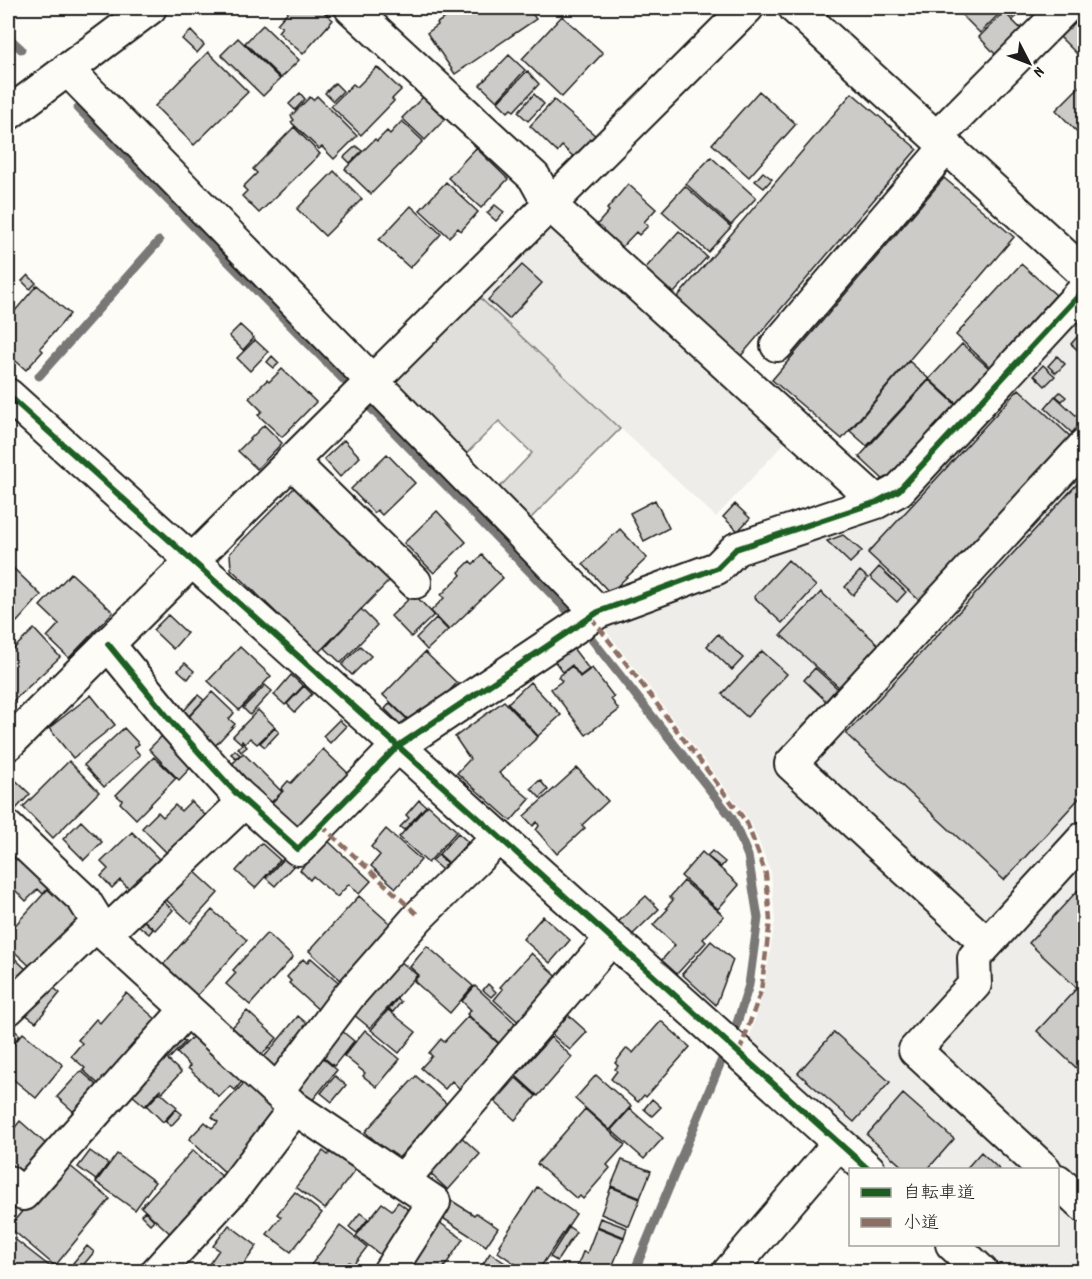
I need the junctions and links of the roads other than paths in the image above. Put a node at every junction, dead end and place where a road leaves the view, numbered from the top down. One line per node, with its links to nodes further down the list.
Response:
1 (150, 8): 6 (street)
2 (351, 8): 9 (street)
3 (747, 8): 9 (street)
4 (795, 8): 8 (street)
5 (1065, 8): 8 (street)
6 (67, 69): 7 (street); 13 (street)
7 (8, 114)
8 (942, 141): 10 (street); 12 (street)
9 (549, 204): 13 (street); 17 (street)
10 (1084, 273)
11 (1084, 290): 17 (street)
12 (777, 345)
13 (373, 380): 16 (street); 20 (street)
14 (8, 395): 18 (street)
15 (1084, 446): 30 (street)
16 (291, 461): 18 (street); 19 (street)
17 (877, 502): 20 (street)
18 (192, 561): 21 (street); 23 (street)
19 (415, 582)
20 (598, 612): 23 (street)
21 (108, 644): 22 (street); 24 (street)
22 (8, 744)
23 (398, 746): 24 (street); 26 (street)
24 (244, 801): 28 (street)
25 (8, 828): 28 (street)
26 (499, 837): 29 (street); 33 (street)
27 (1084, 838): 30 (street)
28 (102, 928): 31 (street); 32 (street)
29 (612, 938): 34 (street); 37 (street)
30 (987, 944): 36 (street)
31 (8, 1009)
32 (187, 1009): 33 (street); 38 (street)
33 (286, 1099): 37 (street); 42 (street)
34 (839, 1143): 35 (street); 44 (street)
35 (867, 1168)
36 (1043, 1168)
37 (403, 1180): 43 (street)
38 (8, 1182)
39 (1059, 1182): 40 (street)
40 (1084, 1206)
41 (953, 1246): 45 (street)
42 (158, 1272)
43 (389, 1272)
44 (729, 1272)
45 (982, 1272)

